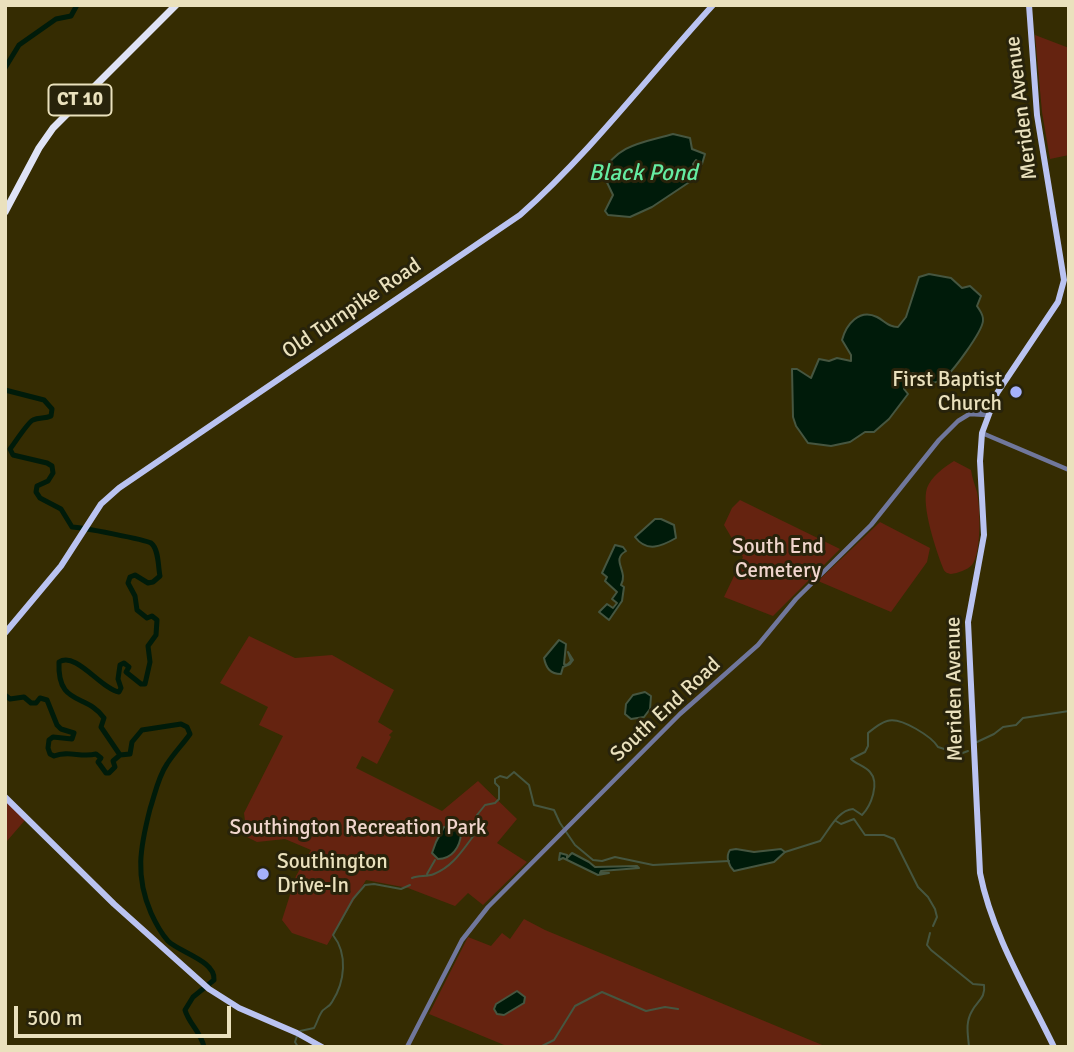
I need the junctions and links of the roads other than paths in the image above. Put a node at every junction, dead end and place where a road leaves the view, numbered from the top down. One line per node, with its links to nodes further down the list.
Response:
1 (176, 5): 4 (highway, CT 10)
2 (713, 5): 8 (main road, Old Turnpike Road)
3 (1029, 5): 5 (main road, Meriden Avenue)
4 (5, 212)
5 (987, 415): 6 (main road, Meriden Avenue); 11 (street, South End Road)
6 (982, 433): 7 (street); 12 (main road, Meriden Avenue)
7 (1069, 470)
8 (5, 633)
9 (5, 797): 10 (main road)
10 (322, 1047)
11 (407, 1047)
12 (1054, 1047)

